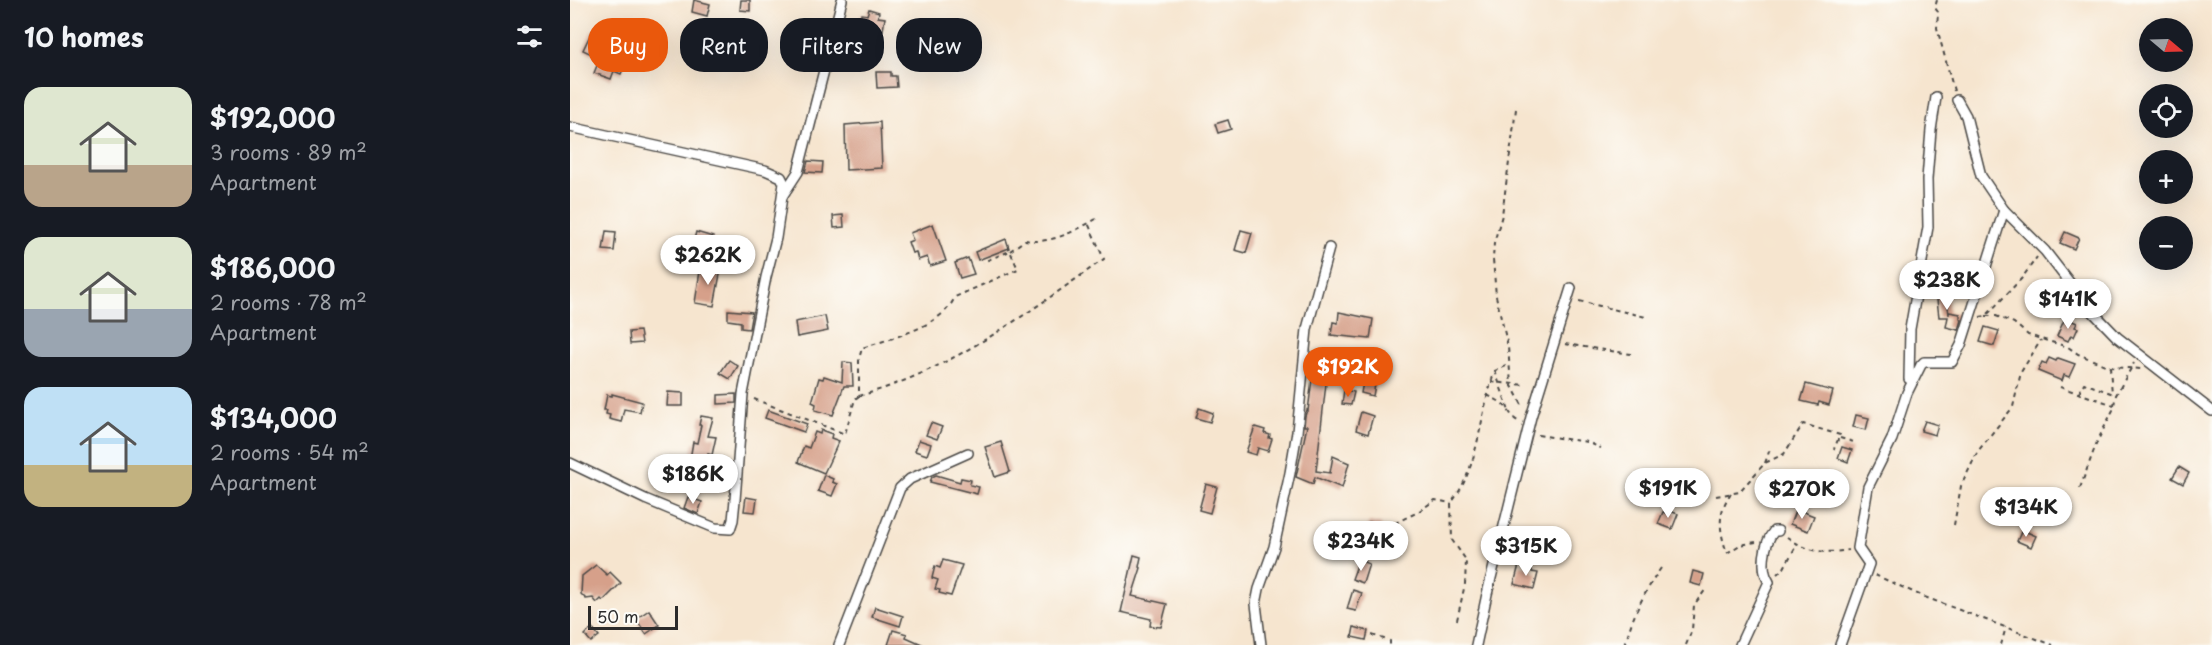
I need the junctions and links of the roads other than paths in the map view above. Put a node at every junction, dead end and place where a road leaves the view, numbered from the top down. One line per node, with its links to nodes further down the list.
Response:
1 (842, 0): 5 (street)
2 (1936, 97): 9 (street)
3 (1957, 100): 6 (street)
4 (570, 127): 5 (street)
5 (783, 195): 14 (street)
6 (2004, 210): 10 (street); 12 (street)
7 (1329, 248): 17 (street)
8 (1570, 288): 18 (street)
9 (1908, 358): 10 (street); 11 (street)
10 (1924, 362): 11 (street)
11 (1907, 393): 20 (street)
12 (2212, 411)
13 (969, 453): 16 (street)
14 (570, 463)
15 (1774, 533): 19 (street)
16 (839, 645)
17 (1261, 645)
18 (1476, 645)
19 (1740, 645)
20 (1840, 645)

